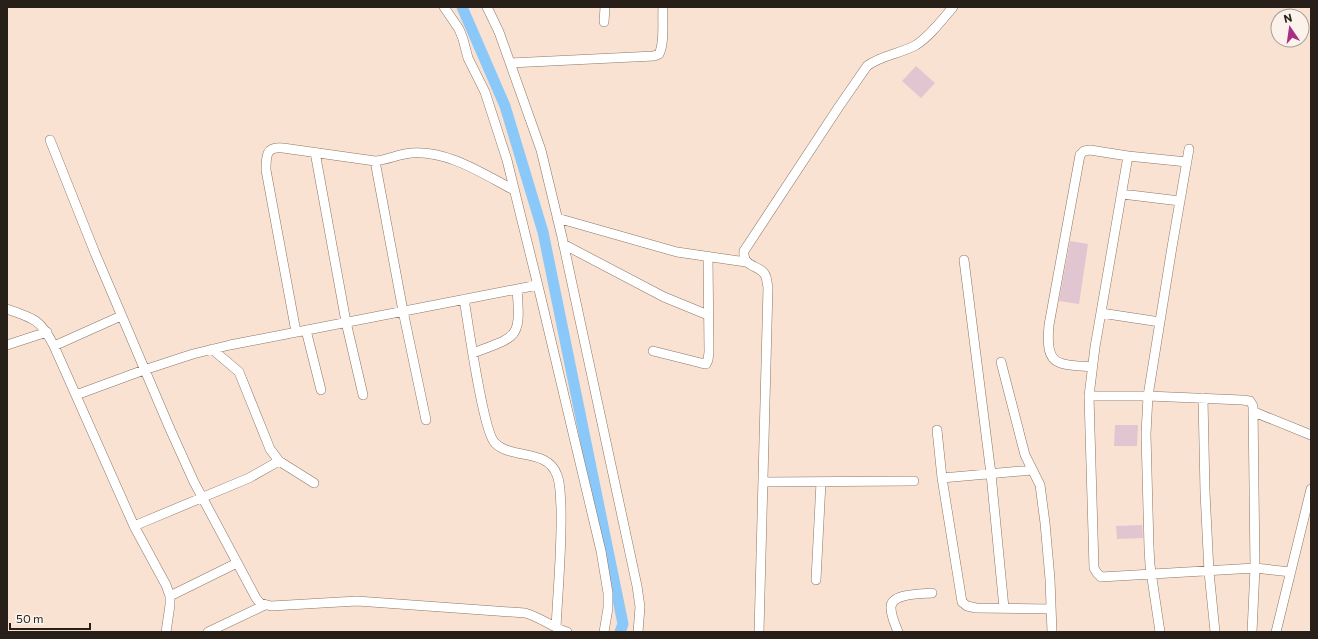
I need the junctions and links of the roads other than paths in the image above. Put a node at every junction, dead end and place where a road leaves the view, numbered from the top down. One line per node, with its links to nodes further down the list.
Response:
1 (444, 7): 14 (street)
2 (487, 7): 7 (street)
3 (605, 7): 6 (street)
4 (663, 7): 7 (street)
5 (953, 7): 21 (street)
6 (604, 22)
7 (510, 63): 17 (street)
8 (50, 140): 29 (street)
9 (1189, 149): 13 (street)
10 (315, 152): 12 (street); 30 (street); 34 (street)
11 (1128, 156): 13 (street); 15 (street); 41 (street)
12 (375, 161): 14 (street); 26 (street)
13 (1187, 162): 16 (street)
14 (514, 190): 22 (street)
15 (1122, 194): 16 (street); 27 (street)
16 (1180, 201): 31 (street)
17 (557, 218): 18 (street); 19 (street)
18 (563, 244): 28 (street); 80 (street)
19 (708, 256): 21 (street); 28 (street)
20 (964, 260): 55 (street)
21 (746, 262): 57 (street)
22 (538, 285): 23 (street); 79 (street)
23 (517, 289): 24 (street); 39 (street)
24 (464, 299): 26 (street); 39 (street)
25 (7, 310): 33 (street)
26 (403, 311): 30 (street); 50 (street)
27 (1101, 313): 31 (street); 41 (street)
28 (708, 315): 38 (street)
29 (121, 316): 36 (street); 42 (street)
30 (346, 322): 32 (street); 45 (street)
31 (1160, 322): 47 (street)
32 (306, 330): 34 (street); 43 (street)
33 (47, 332): 35 (street); 36 (street)
34 (296, 332): 37 (street)
35 (7, 345)
36 (54, 346): 44 (street)
37 (212, 349): 42 (street); 53 (street)
38 (653, 351)
39 (473, 353): 75 (street)
40 (1001, 362): 54 (street)
41 (1092, 367): 46 (street)
42 (144, 370): 44 (street); 62 (street)
43 (321, 390)
44 (76, 395): 63 (street)
45 (363, 395)
46 (1089, 396): 47 (street); 68 (street)
47 (1148, 396): 48 (street); 68 (street)
48 (1203, 398): 49 (street); 66 (street)
49 (1254, 412): 52 (street); 65 (street)
50 (426, 420)
51 (937, 430): 56 (street)
52 (1311, 435)
53 (279, 461): 60 (street); 62 (street)
54 (1032, 470): 55 (street); 74 (street)
55 (991, 474): 56 (street); 73 (street)
56 (942, 478): 73 (street)
57 (763, 482): 58 (street); 81 (street)
58 (821, 482): 59 (street); 69 (street)
59 (914, 482)
60 (314, 483)
61 (1310, 494): 67 (street)
62 (202, 497): 63 (street); 64 (street)
63 (134, 526): 71 (street)
64 (237, 563): 71 (street); 72 (street)
65 (1255, 568): 66 (street); 67 (street); 86 (street)
66 (1208, 572): 68 (street); 85 (street)
67 (1291, 572): 87 (street)
68 (1151, 575): 84 (street)
69 (816, 580)
70 (932, 593): 82 (street)
71 (170, 596): 76 (street)
72 (265, 605): 75 (street); 77 (street)
73 (1004, 608): 74 (street)
74 (1051, 609): 83 (street)
75 (556, 628): 78 (street)
76 (166, 632)
77 (208, 632)
78 (567, 632)
79 (604, 632)
80 (638, 632)
81 (759, 632)
82 (898, 632)
83 (1052, 632)
84 (1160, 632)
85 (1215, 632)
86 (1252, 632)
87 (1276, 632)

